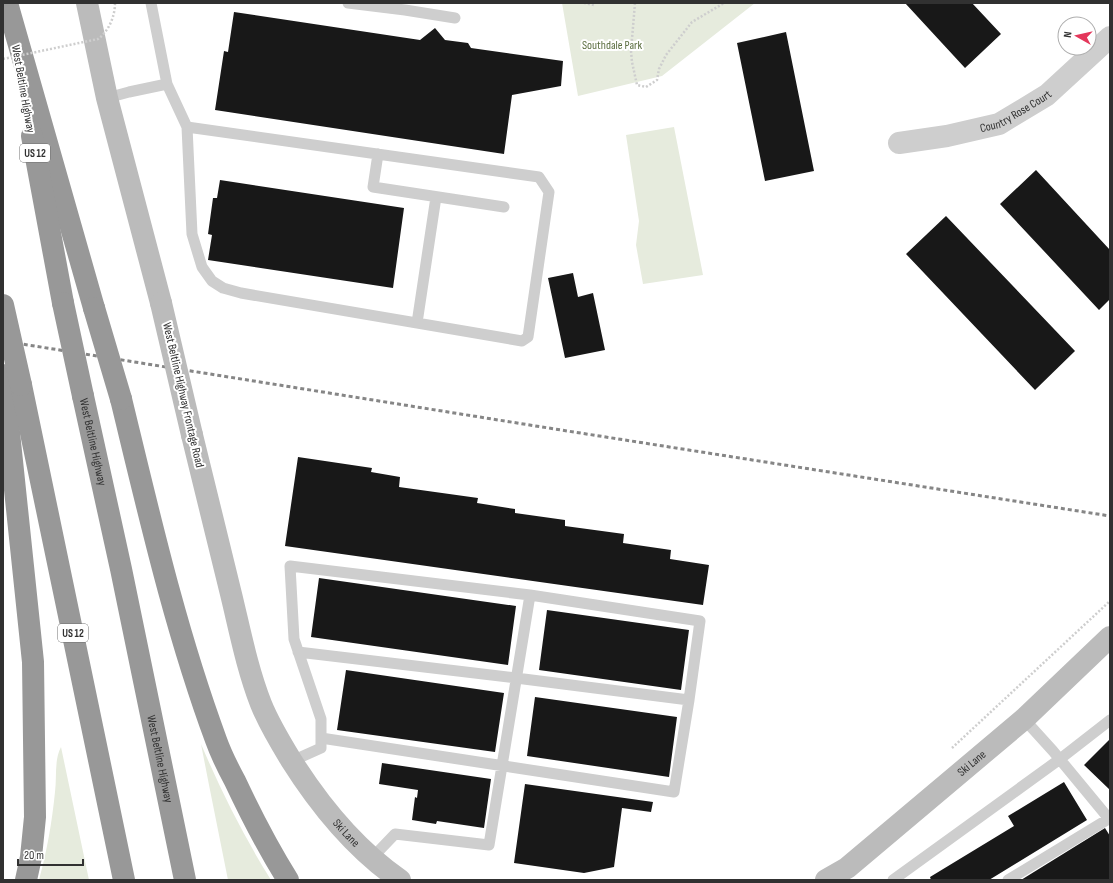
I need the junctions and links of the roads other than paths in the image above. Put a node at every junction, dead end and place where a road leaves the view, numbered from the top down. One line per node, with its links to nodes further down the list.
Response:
1 (7, 3): 33 (highway, West Beltline Highway / US 12, bridge); 34 (highway, bridge)
2 (87, 3): 8 (street, West Beltline Highway Frontage Road)
3 (151, 3): 7 (lane)
4 (348, 3): 5 (lane)
5 (455, 18)
6 (1110, 37): 10 (street, Country Rose Court)
7 (167, 84): 8 (lane); 9 (lane)
8 (107, 98): 27 (street, West Beltline Highway Frontage Road, bridge)
9 (187, 126): 11 (lane); 15 (lane)
10 (899, 143)
11 (378, 154): 12 (lane); 15 (lane)
12 (436, 197): 13 (lane); 15 (lane)
13 (504, 207)
14 (3, 305): 16 (highway, US 12, bridge)
15 (417, 323)
16 (10, 382): 31 (highway); 32 (highway, US 12)
17 (530, 595): 19 (lane); 20 (lane); 21 (lane)
18 (1110, 637): 22 (street, Ski Lane)
19 (298, 652): 20 (lane); 24 (lane)
20 (516, 678): 21 (lane); 26 (lane)
21 (688, 700): 26 (lane)
22 (1024, 719): 25 (lane); 30 (street, Ski Lane)
23 (1110, 720): 25 (lane)
24 (321, 738): 26 (lane); 27 (lane)
25 (1060, 759): 28 (lane); 36 (lane)
26 (502, 766): 29 (lane)
27 (297, 769): 29 (street, Ski Lane)
28 (1110, 819): 37 (lane)
29 (372, 858): 35 (street, Ski Lane)
30 (835, 878)
31 (26, 880)
32 (124, 880)
33 (185, 880)
34 (288, 880)
35 (400, 880)
36 (893, 880)
37 (1008, 880)

